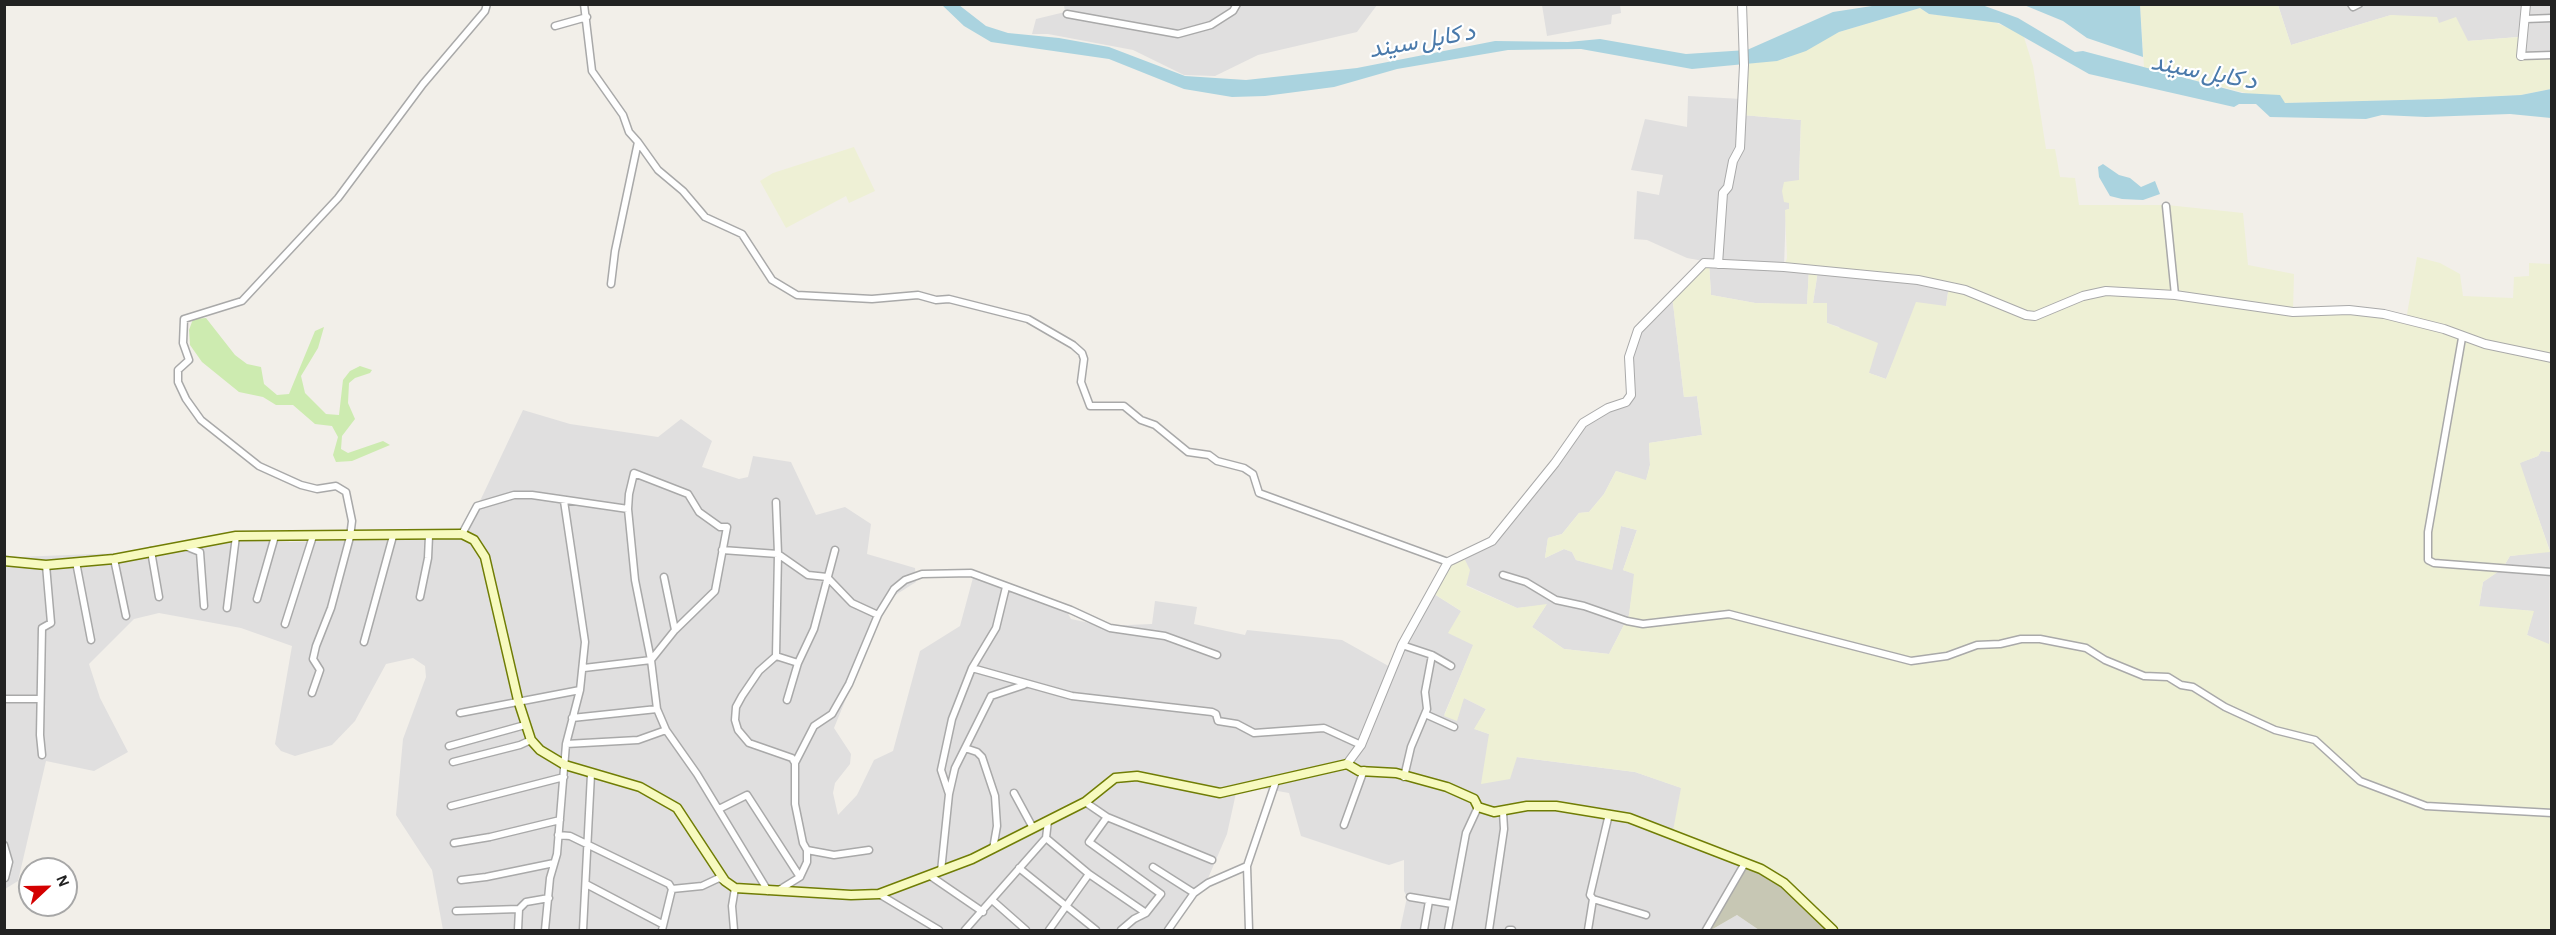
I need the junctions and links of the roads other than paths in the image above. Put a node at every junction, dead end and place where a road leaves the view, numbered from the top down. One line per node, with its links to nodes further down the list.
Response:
1 (487, 4): 31 (street)
2 (584, 4): 9 (street)
3 (1237, 4): 8 (street)
4 (1742, 4): 17 (street)
5 (2351, 4): 6 (street)
6 (2359, 4)
7 (2526, 4): 11 (street)
8 (1066, 14)
9 (587, 17): 12 (street); 15 (street)
10 (2552, 18): 11 (street)
11 (2525, 19): 14 (street)
12 (555, 26)
13 (2552, 55): 14 (street)
14 (2521, 56)
15 (638, 142): 18 (street); 40 (street)
16 (2166, 206): 19 (street)
17 (1718, 264): 19 (street); 40 (street)
18 (612, 284)
19 (2175, 295): 20 (street)
20 (2462, 338): 21 (street); 42 (street)
21 (2552, 358)
22 (564, 501): 24 (street); 25 (street); 65 (street)
23 (776, 501): 36 (street)
24 (628, 509): 33 (street); 62 (street)
25 (462, 534): 30 (main road); 72 (main road)
26 (236, 536): 27 (main road); 32 (main road); 51 (street)
27 (275, 536): 28 (main road); 49 (street)
28 (313, 536): 31 (main road); 54 (street)
29 (393, 536): 30 (main road); 31 (main road); 57 (street)
30 (429, 536): 48 (street)
31 (350, 537): 69 (street)
32 (182, 545): 35 (main road); 50 (street)
33 (722, 550): 36 (street); 55 (street)
34 (836, 550): 45 (street)
35 (151, 551): 37 (main road); 47 (street)
36 (778, 554): 45 (street); 61 (street)
37 (114, 559): 39 (main road); 53 (street)
38 (4, 561): 41 (main road)
39 (76, 562): 41 (main road); 56 (street)
40 (1448, 562): 58 (street)
41 (46, 565): 71 (street)
42 (2552, 572)
43 (1503, 575): 103 (street)
44 (664, 577): 55 (street)
45 (827, 577): 52 (street); 63 (street)
46 (1006, 587): 52 (street); 59 (street); 66 (street)
47 (159, 597)
48 (420, 597)
49 (257, 599)
50 (204, 606)
51 (227, 608)
52 (878, 615): 88 (street)
53 (126, 616)
54 (285, 624)
55 (675, 630): 62 (street)
56 (91, 640)
57 (364, 642)
58 (1402, 645): 60 (street); 83 (street)
59 (1217, 655)
60 (1432, 655): 64 (street); 76 (street)
61 (776, 656): 63 (street); 88 (street)
62 (651, 660): 65 (street); 74 (street)
63 (798, 663): 73 (street)
64 (1451, 666)
65 (584, 668): 68 (street)
66 (972, 668): 67 (street); 96 (street)
67 (1025, 685): 83 (street); 85 (street)
68 (580, 690): 72 (street); 77 (street)
69 (312, 693)
70 (4, 699): 71 (street)
71 (40, 699): 86 (street)
72 (518, 700): 75 (street); 78 (main road)
73 (787, 700)
74 (657, 709): 77 (street); 80 (street)
75 (460, 713)
76 (1425, 714): 79 (street); 94 (street)
77 (572, 718): 82 (street)
78 (525, 725): 81 (main road); 84 (street)
79 (1454, 727)
80 (666, 730): 82 (street); 101 (street)
81 (531, 740): 87 (street); 90 (main road)
82 (566, 744): 90 (street)
83 (1361, 745): 89 (street)
84 (448, 746)
85 (965, 748): 96 (street); 115 (street)
86 (42, 755)
87 (453, 762)
88 (795, 763): 116 (street)
89 (1347, 764): 91 (main road); 95 (main road)
90 (565, 765): 92 (main road); 93 (street)
91 (1364, 770): 94 (main road); 108 (street)
92 (591, 774): 114 (street); 130 (main road)
93 (564, 777): 99 (street); 106 (street)
94 (1404, 777): 100 (main road)
95 (1276, 781): 98 (main road); 121 (street)
96 (949, 794): 124 (street)
97 (1014, 794): 109 (street)
98 (1084, 802): 105 (street); 107 (main road)
99 (452, 806)
100 (1478, 807): 102 (main road); 142 (street)
101 (719, 809): 127 (street); 134 (street)
102 (1503, 812): 104 (main road); 164 (street)
103 (2552, 813)
104 (1609, 814): 120 (main road); 139 (street)
105 (1107, 817): 118 (street); 147 (street)
106 (560, 820): 110 (street); 112 (street)
107 (1048, 821): 109 (main road); 111 (street)
108 (1344, 825)
109 (1033, 828): 115 (main road)
110 (558, 835): 114 (street); 119 (street)
111 (1046, 838): 123 (street); 125 (street)
112 (454, 843)
113 (4, 845): 128 (street)
114 (586, 845): 131 (street); 132 (street)
115 (993, 849): 124 (main road)
116 (807, 850): 117 (street); 127 (street)
117 (869, 850)
118 (1212, 860)
119 (554, 863): 129 (street); 138 (street)
120 (1745, 863): 166 (street); 167 (main road)
121 (1247, 866): 135 (street); 161 (street)
122 (1153, 867): 135 (street)
123 (1018, 868): 140 (street); 143 (street)
124 (941, 871): 126 (main road)
125 (1089, 874): 143 (street); 147 (street)
126 (929, 875): 136 (main road); 146 (street)
127 (800, 877): 134 (street)
128 (5, 878)
129 (461, 880)
130 (725, 881): 132 (street); 133 (main road)
131 (586, 884): 149 (street); 152 (street)
132 (672, 888): 149 (street)
133 (735, 888): 134 (main road); 153 (street)
134 (772, 891): 136 (main road)
135 (1194, 893): 160 (street)
136 (879, 894): 154 (street)
137 (1410, 897): 141 (street)
138 (549, 898): 144 (street); 151 (street)
139 (1593, 899): 148 (street); 165 (street)
140 (992, 900): 146 (street); 156 (street)
141 (1429, 902): 142 (street); 162 (street)
142 (1452, 904): 163 (street)
143 (1066, 908): 157 (street); 158 (street)
144 (519, 909): 145 (street); 150 (street)
145 (456, 911)
146 (983, 912): 155 (street)
147 (1146, 913): 159 (street)
148 (1646, 915)
149 (662, 927)
150 (518, 930)
151 (545, 930)
152 (585, 930)
153 (734, 930)
154 (939, 930)
155 (965, 930)
156 (1026, 930)
157 (1049, 930)
158 (1096, 930)
159 (1121, 930)
160 (1168, 930)
161 (1249, 930)
162 (1424, 930)
163 (1448, 930)
164 (1489, 930)
165 (1588, 930)
166 (1706, 930)
167 (1833, 930)

